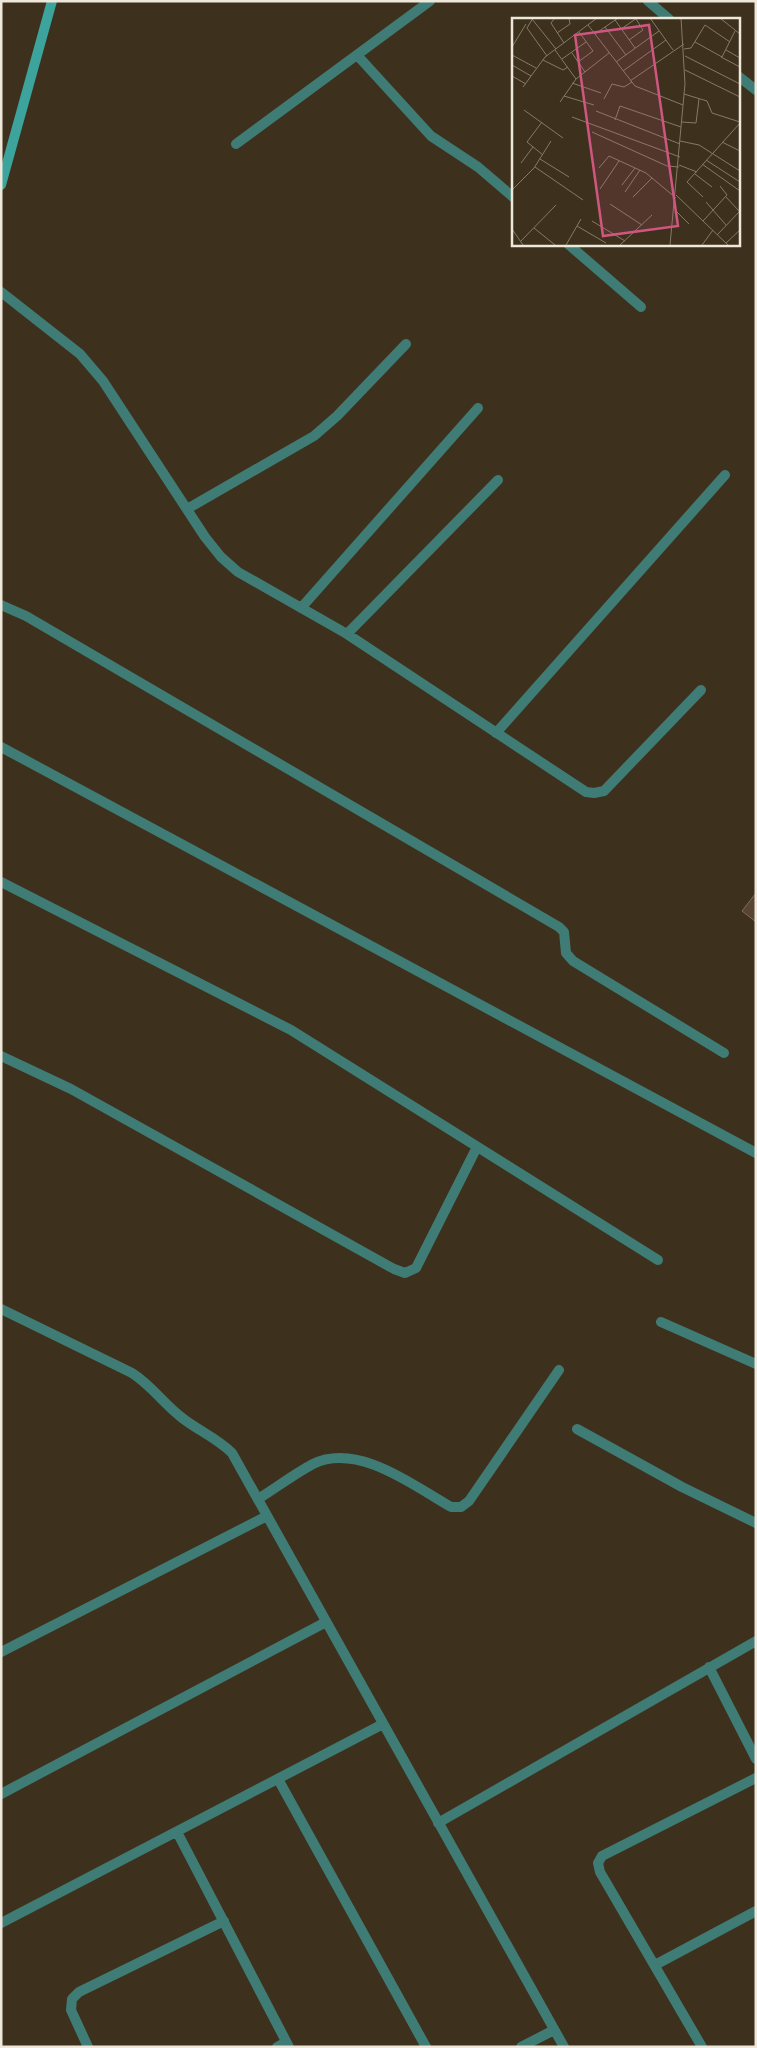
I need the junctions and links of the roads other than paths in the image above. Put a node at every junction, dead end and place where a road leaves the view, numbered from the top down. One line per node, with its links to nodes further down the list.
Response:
1 (52, 1): 9 (street)
2 (430, 1): 5 (street)
3 (648, 1): 4 (street)
4 (668, 18)
5 (357, 55): 8 (street); 11 (street)
6 (740, 78): 7 (street)
7 (756, 90)
8 (236, 144)
9 (4, 157): 10 (street)
10 (1, 185)
11 (512, 196)
12 (569, 245): 14 (street)
13 (1, 292): 19 (street)
14 (641, 307)
15 (406, 344): 19 (street)
16 (478, 408): 21 (street)
17 (725, 475): 24 (street)
18 (498, 480): 22 (street)
19 (186, 508): 21 (street)
20 (1, 605): 27 (street)
21 (301, 608): 22 (street)
22 (347, 634): 24 (street)
23 (701, 690): 24 (street)
24 (496, 733)
25 (1, 747): 30 (street)
26 (1, 882): 29 (street)
27 (724, 1053)
28 (1, 1056): 29 (street)
29 (477, 1147): 31 (street)
30 (756, 1153)
31 (658, 1260)
32 (1, 1308): 37 (street)
33 (661, 1322): 34 (street)
34 (756, 1364)
35 (559, 1370): 37 (street)
36 (578, 1429): 39 (street)
37 (258, 1499): 38 (street)
38 (267, 1516): 40 (street); 42 (street)
39 (756, 1523)
40 (326, 1622): 44 (street); 48 (street)
41 (756, 1640): 43 (street)
42 (1, 1652)
43 (709, 1668): 45 (street); 49 (street)
44 (384, 1724): 47 (street); 49 (street)
45 (756, 1759)
46 (756, 1778): 54 (street)
47 (278, 1779): 50 (street); 58 (street)
48 (1, 1794)
49 (438, 1823): 55 (street)
50 (177, 1832): 52 (street); 53 (street)
51 (756, 1911): 54 (street)
52 (224, 1921): 56 (street); 57 (street)
53 (1, 1923)
54 (654, 1965): 61 (street)
55 (554, 2030): 59 (street); 60 (street)
56 (284, 2045)
57 (88, 2047)
58 (426, 2047)
59 (521, 2047)
60 (564, 2047)
61 (702, 2047)

